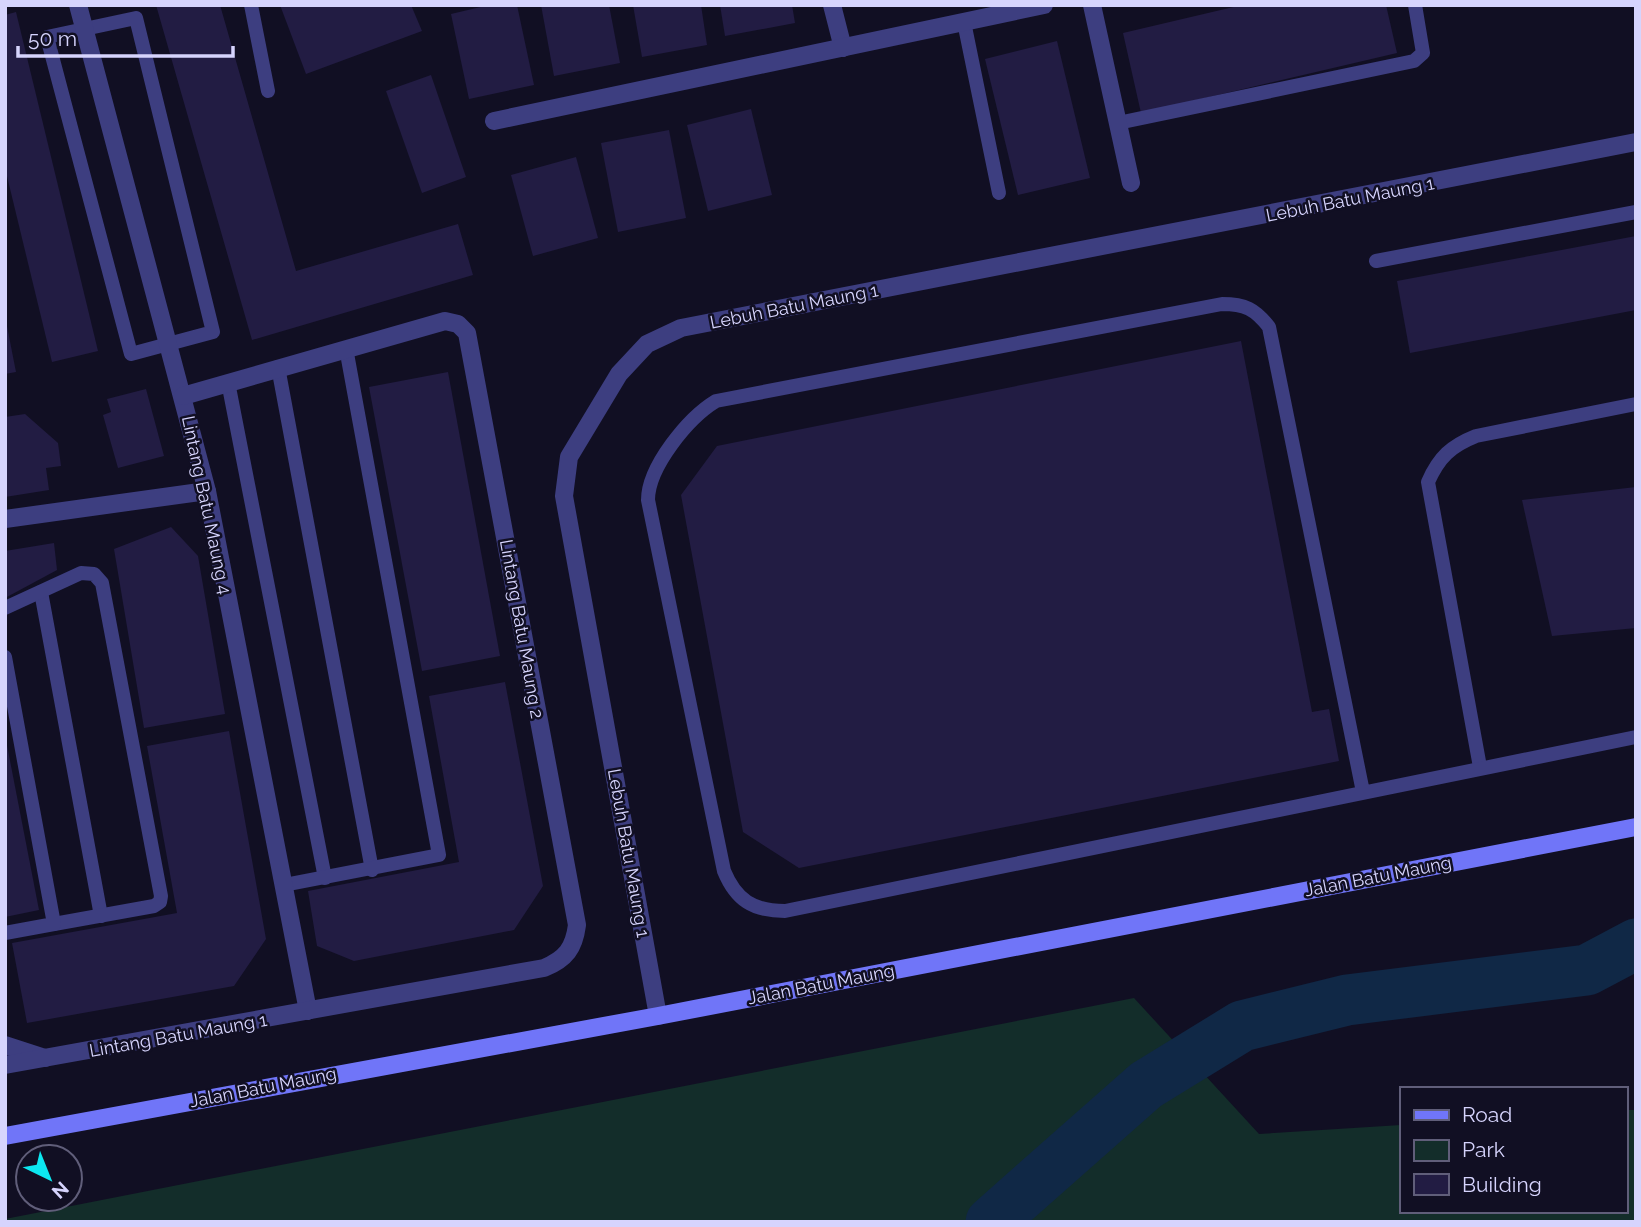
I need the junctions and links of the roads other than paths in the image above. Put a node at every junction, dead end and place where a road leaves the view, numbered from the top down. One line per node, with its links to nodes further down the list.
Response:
1 (78, 5): 8 (street, Lintang Batu Maung 4)
2 (251, 5): 10 (lane)
3 (832, 5): 9 (street)
4 (1044, 5): 7 (street)
5 (1093, 5): 12 (street)
6 (1415, 5): 12 (lane)
7 (964, 22): 9 (street); 15 (lane)
8 (85, 29): 18 (street, Lintang Batu Maung 4); 18 (lane); 18 (lane)
9 (843, 48): 11 (street)
10 (268, 91)
11 (494, 121)
12 (1118, 123): 14 (street)
13 (1636, 142): 40 (street, Lebuh Batu Maung 1)
14 (1131, 183)
15 (999, 193)
16 (1636, 212): 17 (lane)
17 (1376, 261)
18 (169, 343): 22 (street, Lintang Batu Maung 4)
19 (346, 348): 20 (street, Lintang Batu Maung 2); 33 (lane); 39 (street, Lintang Batu Maung 2)
20 (278, 367): 21 (street, Lintang Batu Maung 2); 33 (lane)
21 (228, 382): 22 (street, Lintang Batu Maung 2); 34 (lane)
22 (183, 396): 24 (street, Lintang Batu Maung 4)
23 (1636, 404): 30 (lane)
24 (207, 491): 25 (street); 35 (street, Lintang Batu Maung 4)
25 (5, 519)
26 (41, 592): 27 (lane); 36 (lane); 36 (lane)
27 (5, 608)
28 (5, 657): 37 (lane)
29 (1636, 737): 30 (lane)
30 (1480, 767): 31 (lane)
31 (1363, 792): 31 (lane)
32 (1636, 827): 40 (street, Jalan Batu Maung)
33 (372, 870): 34 (lane)
34 (324, 878): 35 (lane)
35 (284, 885): 39 (street, Lintang Batu Maung 4)
36 (101, 916): 37 (lane)
37 (54, 924): 38 (lane)
38 (5, 933)
39 (308, 1011): 42 (street, Lintang Batu Maung 1)
40 (658, 1016): 44 (street, Jalan Batu Maung)
41 (5, 1045): 42 (street, Lintang Batu Maung 1)
42 (48, 1059): 43 (street, Lintang Batu Maung 1)
43 (5, 1065)
44 (5, 1136)

